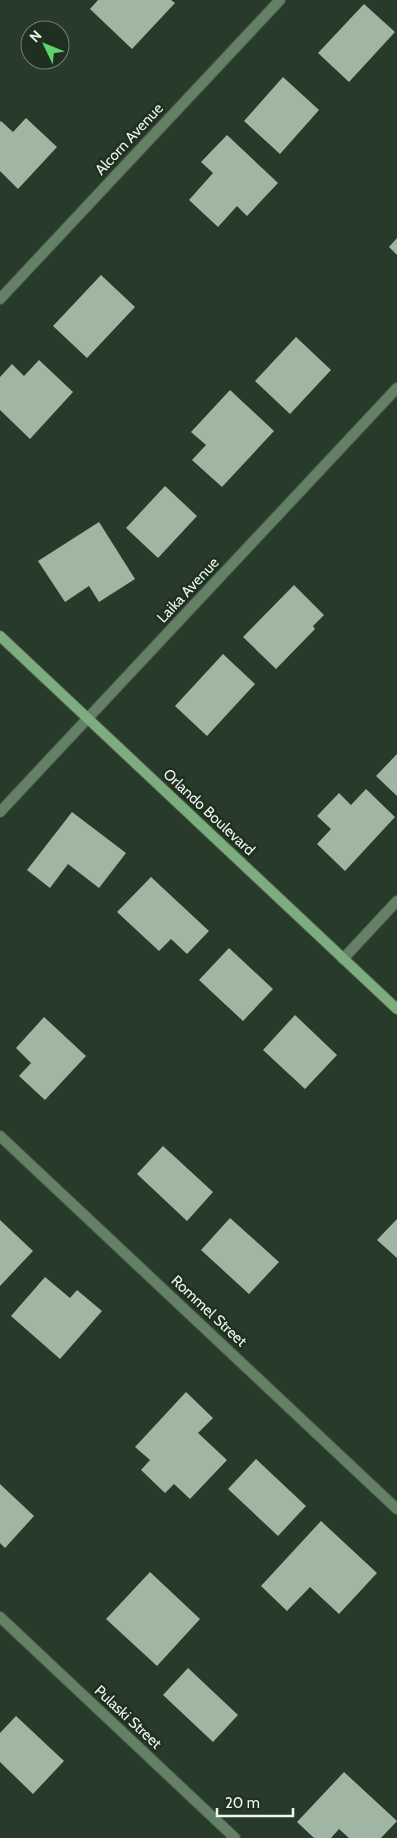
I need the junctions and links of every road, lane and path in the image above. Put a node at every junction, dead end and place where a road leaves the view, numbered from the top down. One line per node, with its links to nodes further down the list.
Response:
1 (280, 0): 2 (street, Alcorn Avenue)
2 (0, 299)
3 (397, 388): 5 (street, Laika Avenue)
4 (0, 636): 5 (street, Orlando Boulevard)
5 (88, 718): 6 (street, Laika Avenue); 8 (street, Orlando Boulevard)
6 (0, 812)
7 (397, 901): 8 (street)
8 (343, 959): 9 (street, Orlando Boulevard)
9 (397, 1009)
10 (0, 1136): 11 (street, Rommel Street)
11 (397, 1509)
12 (0, 1617): 13 (street, Pulaski Street)
13 (235, 1838)

